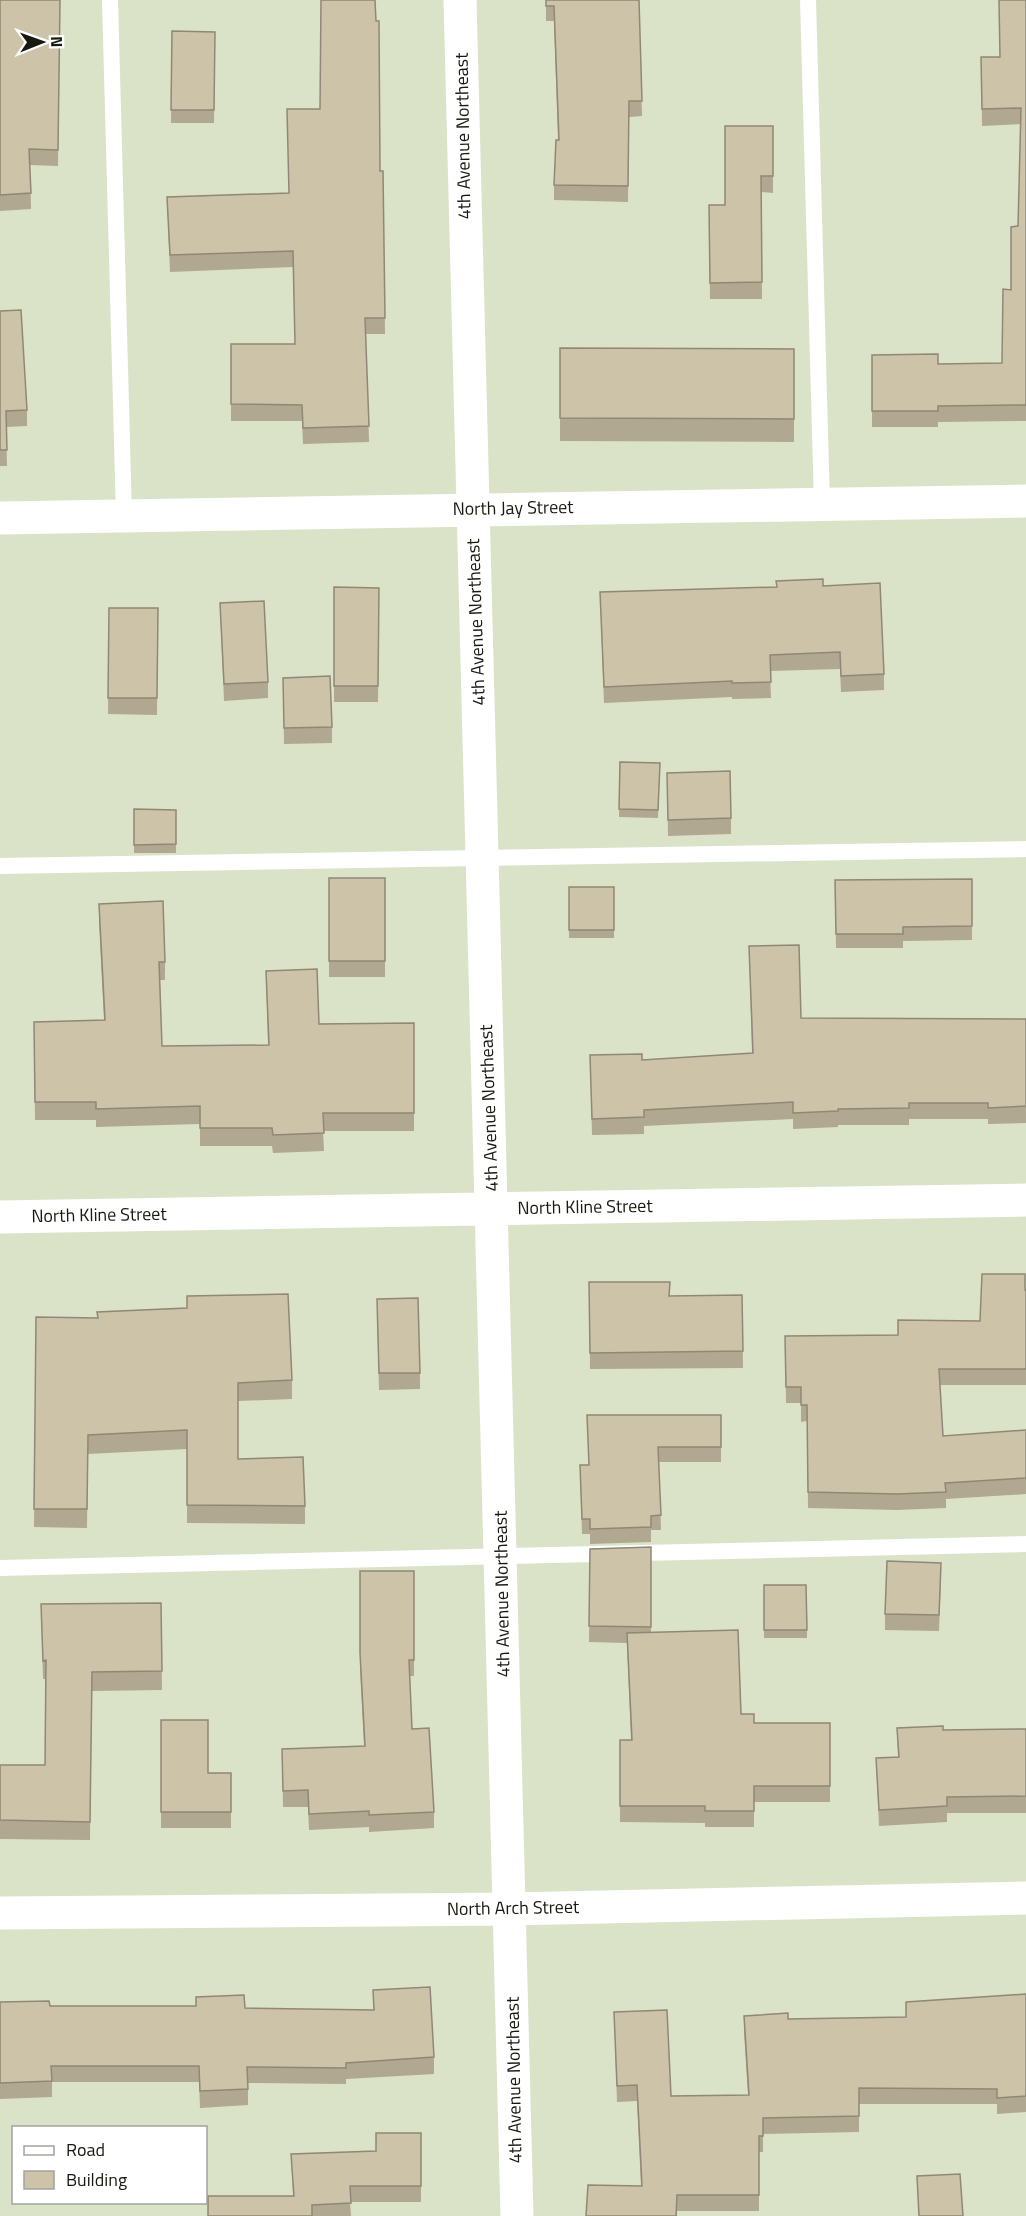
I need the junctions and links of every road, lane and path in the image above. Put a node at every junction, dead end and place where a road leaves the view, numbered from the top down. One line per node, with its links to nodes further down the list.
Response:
1 (110, 0): 7 (lane)
2 (460, 0): 6 (street, 4th Avenue Northeast)
3 (808, 0): 5 (lane)
4 (1026, 501): 5 (street, North Jay Street)
5 (822, 504): 6 (street, North Jay Street)
6 (472, 509): 7 (street, North Jay Street); 10 (street, 4th Avenue Northeast)
7 (124, 515): 8 (street, North Jay Street)
8 (0, 518)
9 (1026, 849): 10 (lane)
10 (482, 857): 11 (lane); 13 (street, 4th Avenue Northeast)
11 (0, 866)
12 (1026, 1200): 13 (street, North Kline Street)
13 (492, 1208): 14 (street, North Kline Street); 16 (street, 4th Avenue Northeast)
14 (0, 1217)
15 (1026, 1544): 16 (lane)
16 (501, 1557): 17 (lane); 19 (street, 4th Avenue Northeast)
17 (0, 1568)
18 (1026, 1898): 19 (street, North Arch Street)
19 (510, 1909): 20 (street, North Arch Street); 21 (street, 4th Avenue Northeast)
20 (0, 1913)
21 (517, 2216)

